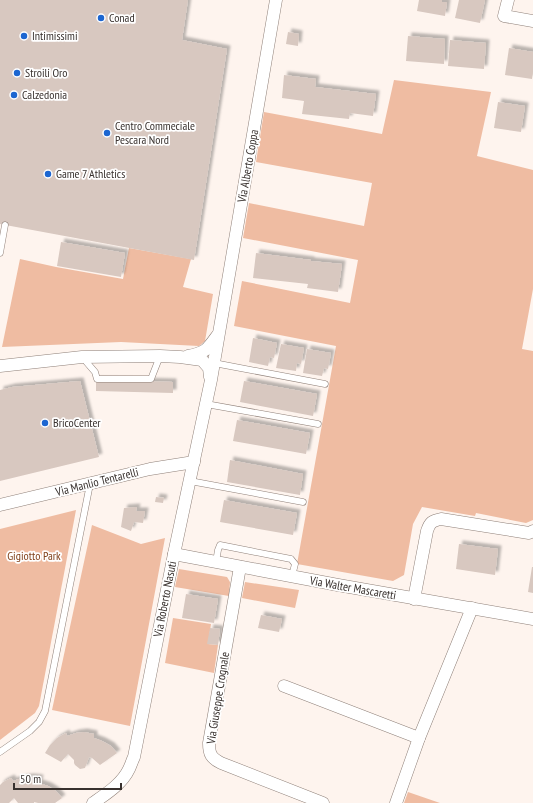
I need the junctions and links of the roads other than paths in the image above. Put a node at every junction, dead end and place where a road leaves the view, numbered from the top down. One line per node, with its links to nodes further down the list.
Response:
1 (276, 0): 6 (street, Via Alberto Coppa)
2 (508, 0): 3 (street)
3 (533, 21)
4 (4, 225): 5 (lane)
5 (0, 253)
6 (220, 332): 9 (street, Via Alberto Coppa); 10 (street, Via Alberto Coppa)
7 (160, 356): 8 (street, Via Alberto Coppa); 8 (lane); 9 (street, Via Alberto Coppa)
8 (82, 357): 11 (street, Via Alberto Coppa)
9 (180, 357): 12 (street, Via Alberto Coppa)
10 (214, 363): 12 (street, Via Alberto Coppa); 13 (lane)
11 (0, 366)
12 (211, 380): 14 (street, Via Roberto Nasuti)
13 (325, 384)
14 (206, 404): 15 (lane); 16 (street, Via Roberto Nasuti)
15 (318, 424)
16 (194, 462): 17 (street, Via Roberto Nasuti); 18 (street, Via Manlio Tentarelli)
17 (190, 481): 19 (lane); 22 (street, Via Roberto Nasuti)
18 (90, 484): 20 (street, Via Manlio Tentarelli); 31 (lane)
19 (303, 502)
20 (0, 505)
21 (533, 531): 26 (street)
22 (174, 554): 23 (street, Via Walter Mascaretti); 32 (street, Via Roberto Nasuti)
23 (216, 562): 24 (street, Via Walter Mascaretti); 25 (lane)
24 (240, 567): 25 (street, Via Walter Mascaretti); 33 (street, Via Giuseppe Crognale)
25 (292, 576): 26 (street, Via Walter Mascaretti)
26 (414, 598): 27 (street, Via Walter Mascaretti)
27 (472, 608): 28 (street, Via Walter Mascaretti); 30 (street)
28 (533, 619)
29 (284, 686): 30 (street)
30 (419, 738): 34 (street)
31 (0, 752)
32 (93, 803)
33 (323, 803)
34 (396, 803)

